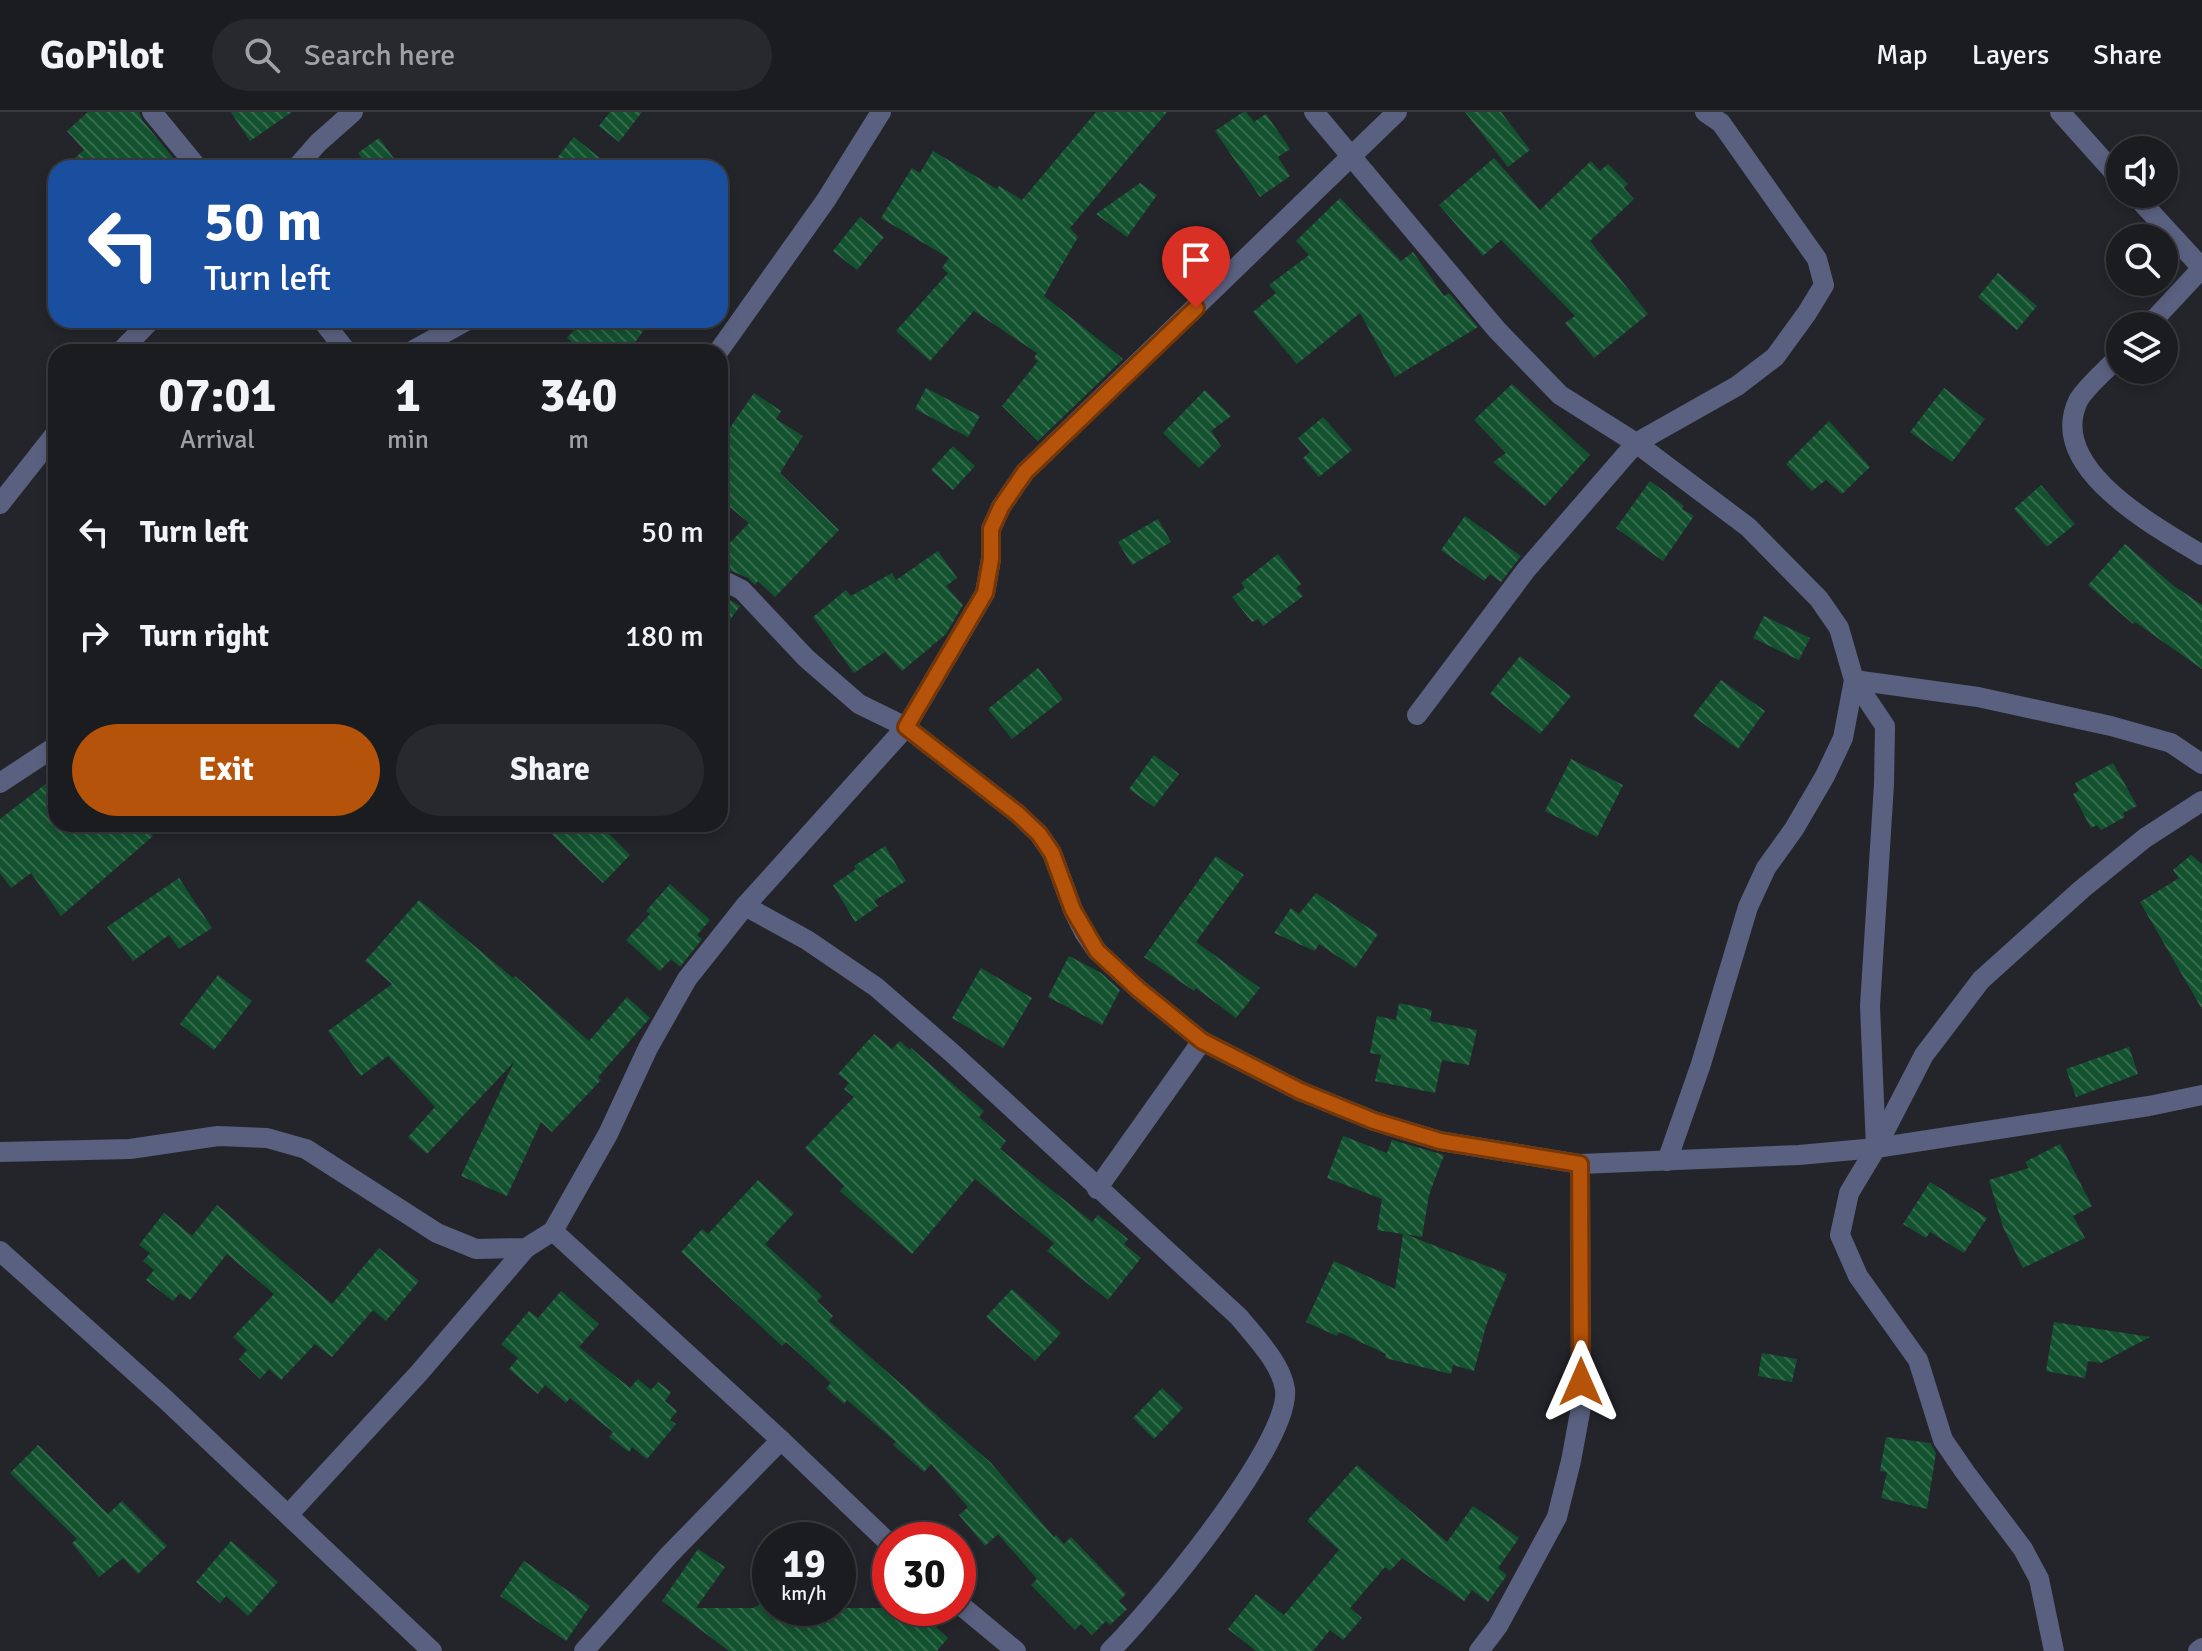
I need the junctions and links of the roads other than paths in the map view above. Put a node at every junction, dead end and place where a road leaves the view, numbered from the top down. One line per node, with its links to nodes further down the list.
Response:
1 (152, 112): 9 (street)
2 (353, 112): 10 (street)
3 (881, 112): 20 (street)
4 (1314, 112): 8 (street)
5 (1397, 112): 8 (street)
6 (1705, 112): 23 (street)
7 (2060, 112): 11 (street)
8 (1352, 157): 23 (street); 29 (street)
9 (191, 160)
10 (303, 160)
11 (2106, 163)
12 (2147, 208): 13 (street)
13 (2161, 312)
14 (143, 328): 17 (street)
15 (328, 328): 18 (street)
16 (454, 328): 19 (street)
17 (128, 344)
18 (341, 344)
19 (424, 344)
20 (724, 344)
21 (2106, 370): 25 (street)
22 (48, 443): 24 (street)
23 (1636, 443): 27 (street); 28 (street)
24 (0, 504)
25 (2202, 555)
26 (728, 583): 29 (street)
27 (1854, 680): 31 (street); 37 (street); 39 (street)
28 (1417, 715)
29 (906, 727): 34 (street); 35 (street)
30 (48, 751): 32 (street)
31 (2202, 764)
32 (0, 783)
33 (2202, 801): 37 (street)
34 (745, 906): 41 (street); 42 (street)
35 (1202, 1041): 40 (street); 41 (street)
36 (2202, 1095): 37 (street)
37 (1876, 1148): 39 (street); 54 (street)
38 (0, 1152): 43 (street)
39 (1667, 1161): 40 (street)
40 (1580, 1164): 53 (street)
41 (1097, 1189): 52 (street)
42 (553, 1231): 43 (street); 45 (street)
43 (526, 1248): 46 (street)
44 (0, 1251): 46 (street)
45 (781, 1440): 47 (street); 50 (street)
46 (289, 1514): 49 (street)
47 (872, 1527)
48 (976, 1618): 51 (street)
49 (432, 1651)
50 (584, 1651)
51 (1016, 1651)
52 (1110, 1651)
53 (1479, 1651)
54 (2054, 1651)

